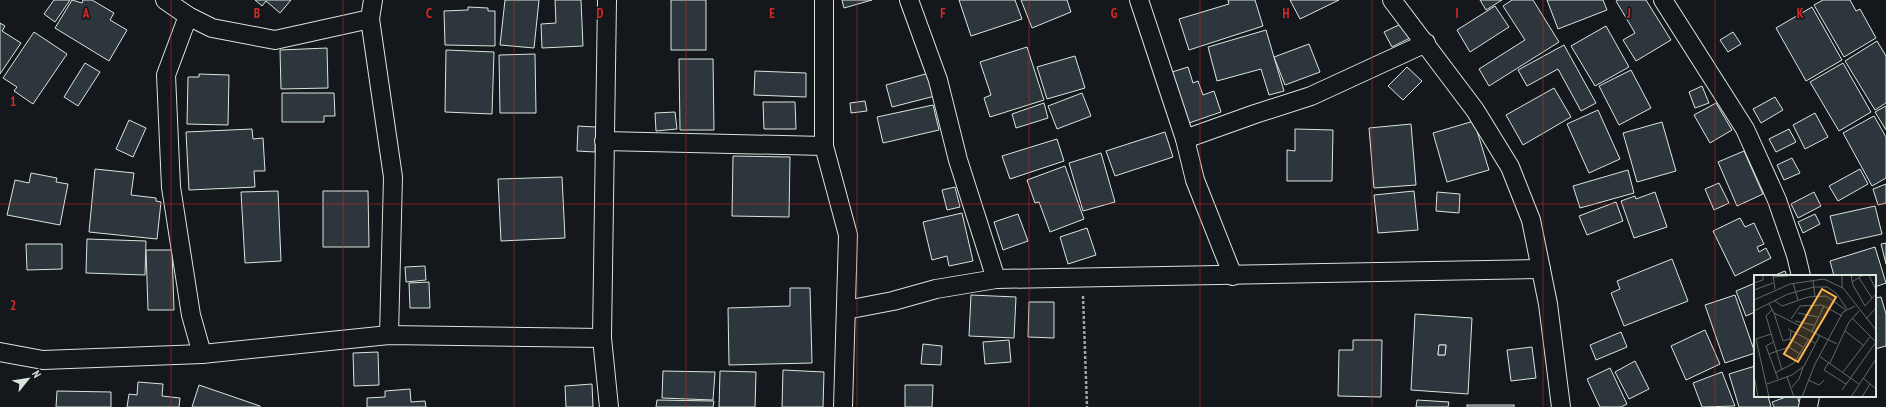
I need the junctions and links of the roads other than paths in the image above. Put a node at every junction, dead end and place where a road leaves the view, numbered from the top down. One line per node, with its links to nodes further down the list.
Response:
1 (165, 0): 9 (street)
2 (373, 0): 10 (street)
3 (607, 0): 13 (street)
4 (824, 0): 14 (street)
5 (909, 0): 18 (street)
6 (1139, 0): 12 (street)
7 (1392, 0): 11 (street)
8 (1663, 0): 16 (street)
9 (188, 16): 10 (street); 23 (street)
10 (370, 19): 20 (street)
11 (1426, 43): 12 (street); 15 (street)
12 (1185, 139): 17 (street)
13 (604, 141): 14 (street); 21 (street)
14 (824, 146): 19 (street)
15 (1541, 269): 17 (street); 27 (street)
16 (1801, 275)
17 (1233, 276): 18 (street)
18 (996, 280): 19 (street)
19 (846, 310): 26 (street)
20 (389, 334): 21 (street); 23 (street)
21 (602, 338): 25 (street)
22 (0, 352): 23 (street)
23 (202, 354)
24 (1810, 397): 28 (street)
25 (609, 407)
26 (843, 407)
27 (1561, 407)
28 (1808, 407)

